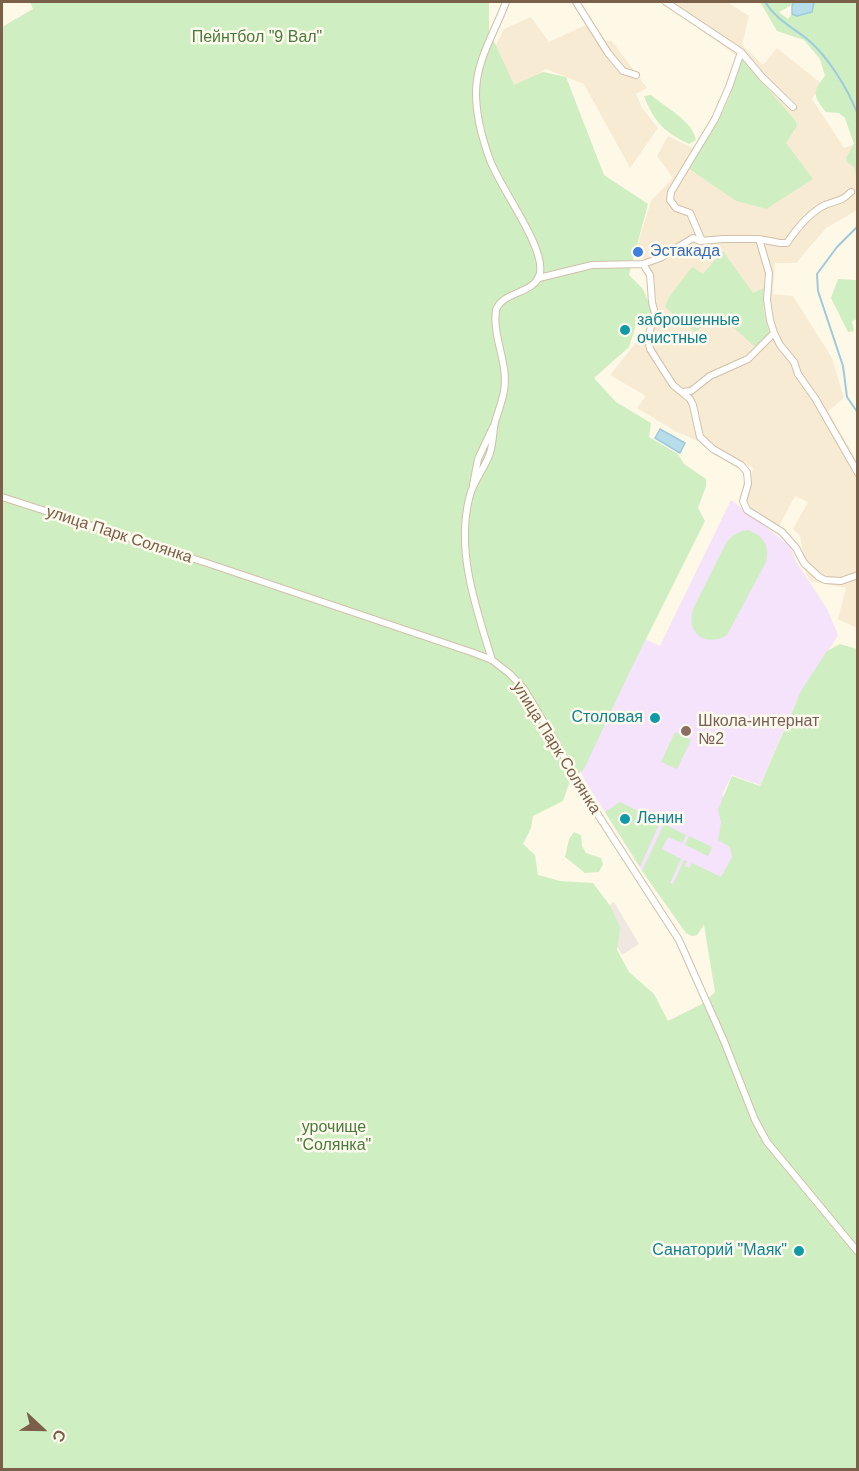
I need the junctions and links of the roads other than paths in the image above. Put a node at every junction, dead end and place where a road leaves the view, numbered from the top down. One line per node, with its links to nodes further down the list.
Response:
1 (506, 2): 11 (street)
2 (576, 2): 5 (street)
3 (666, 2): 4 (street)
4 (741, 52): 6 (street); 9 (street)
5 (636, 75)
6 (793, 107)
7 (851, 192): 8 (street)
8 (759, 239): 9 (street); 12 (street)
9 (702, 241): 10 (street)
10 (643, 264): 11 (street); 13 (street)
11 (538, 278): 17 (street)
12 (774, 333): 13 (street); 14 (street)
13 (681, 392): 16 (street)
14 (858, 473)
15 (2, 497): 17 (street, улица Парк Солянка)
16 (855, 576)
17 (492, 660): 18 (street, улица Парк Солянка)
18 (858, 1252)

